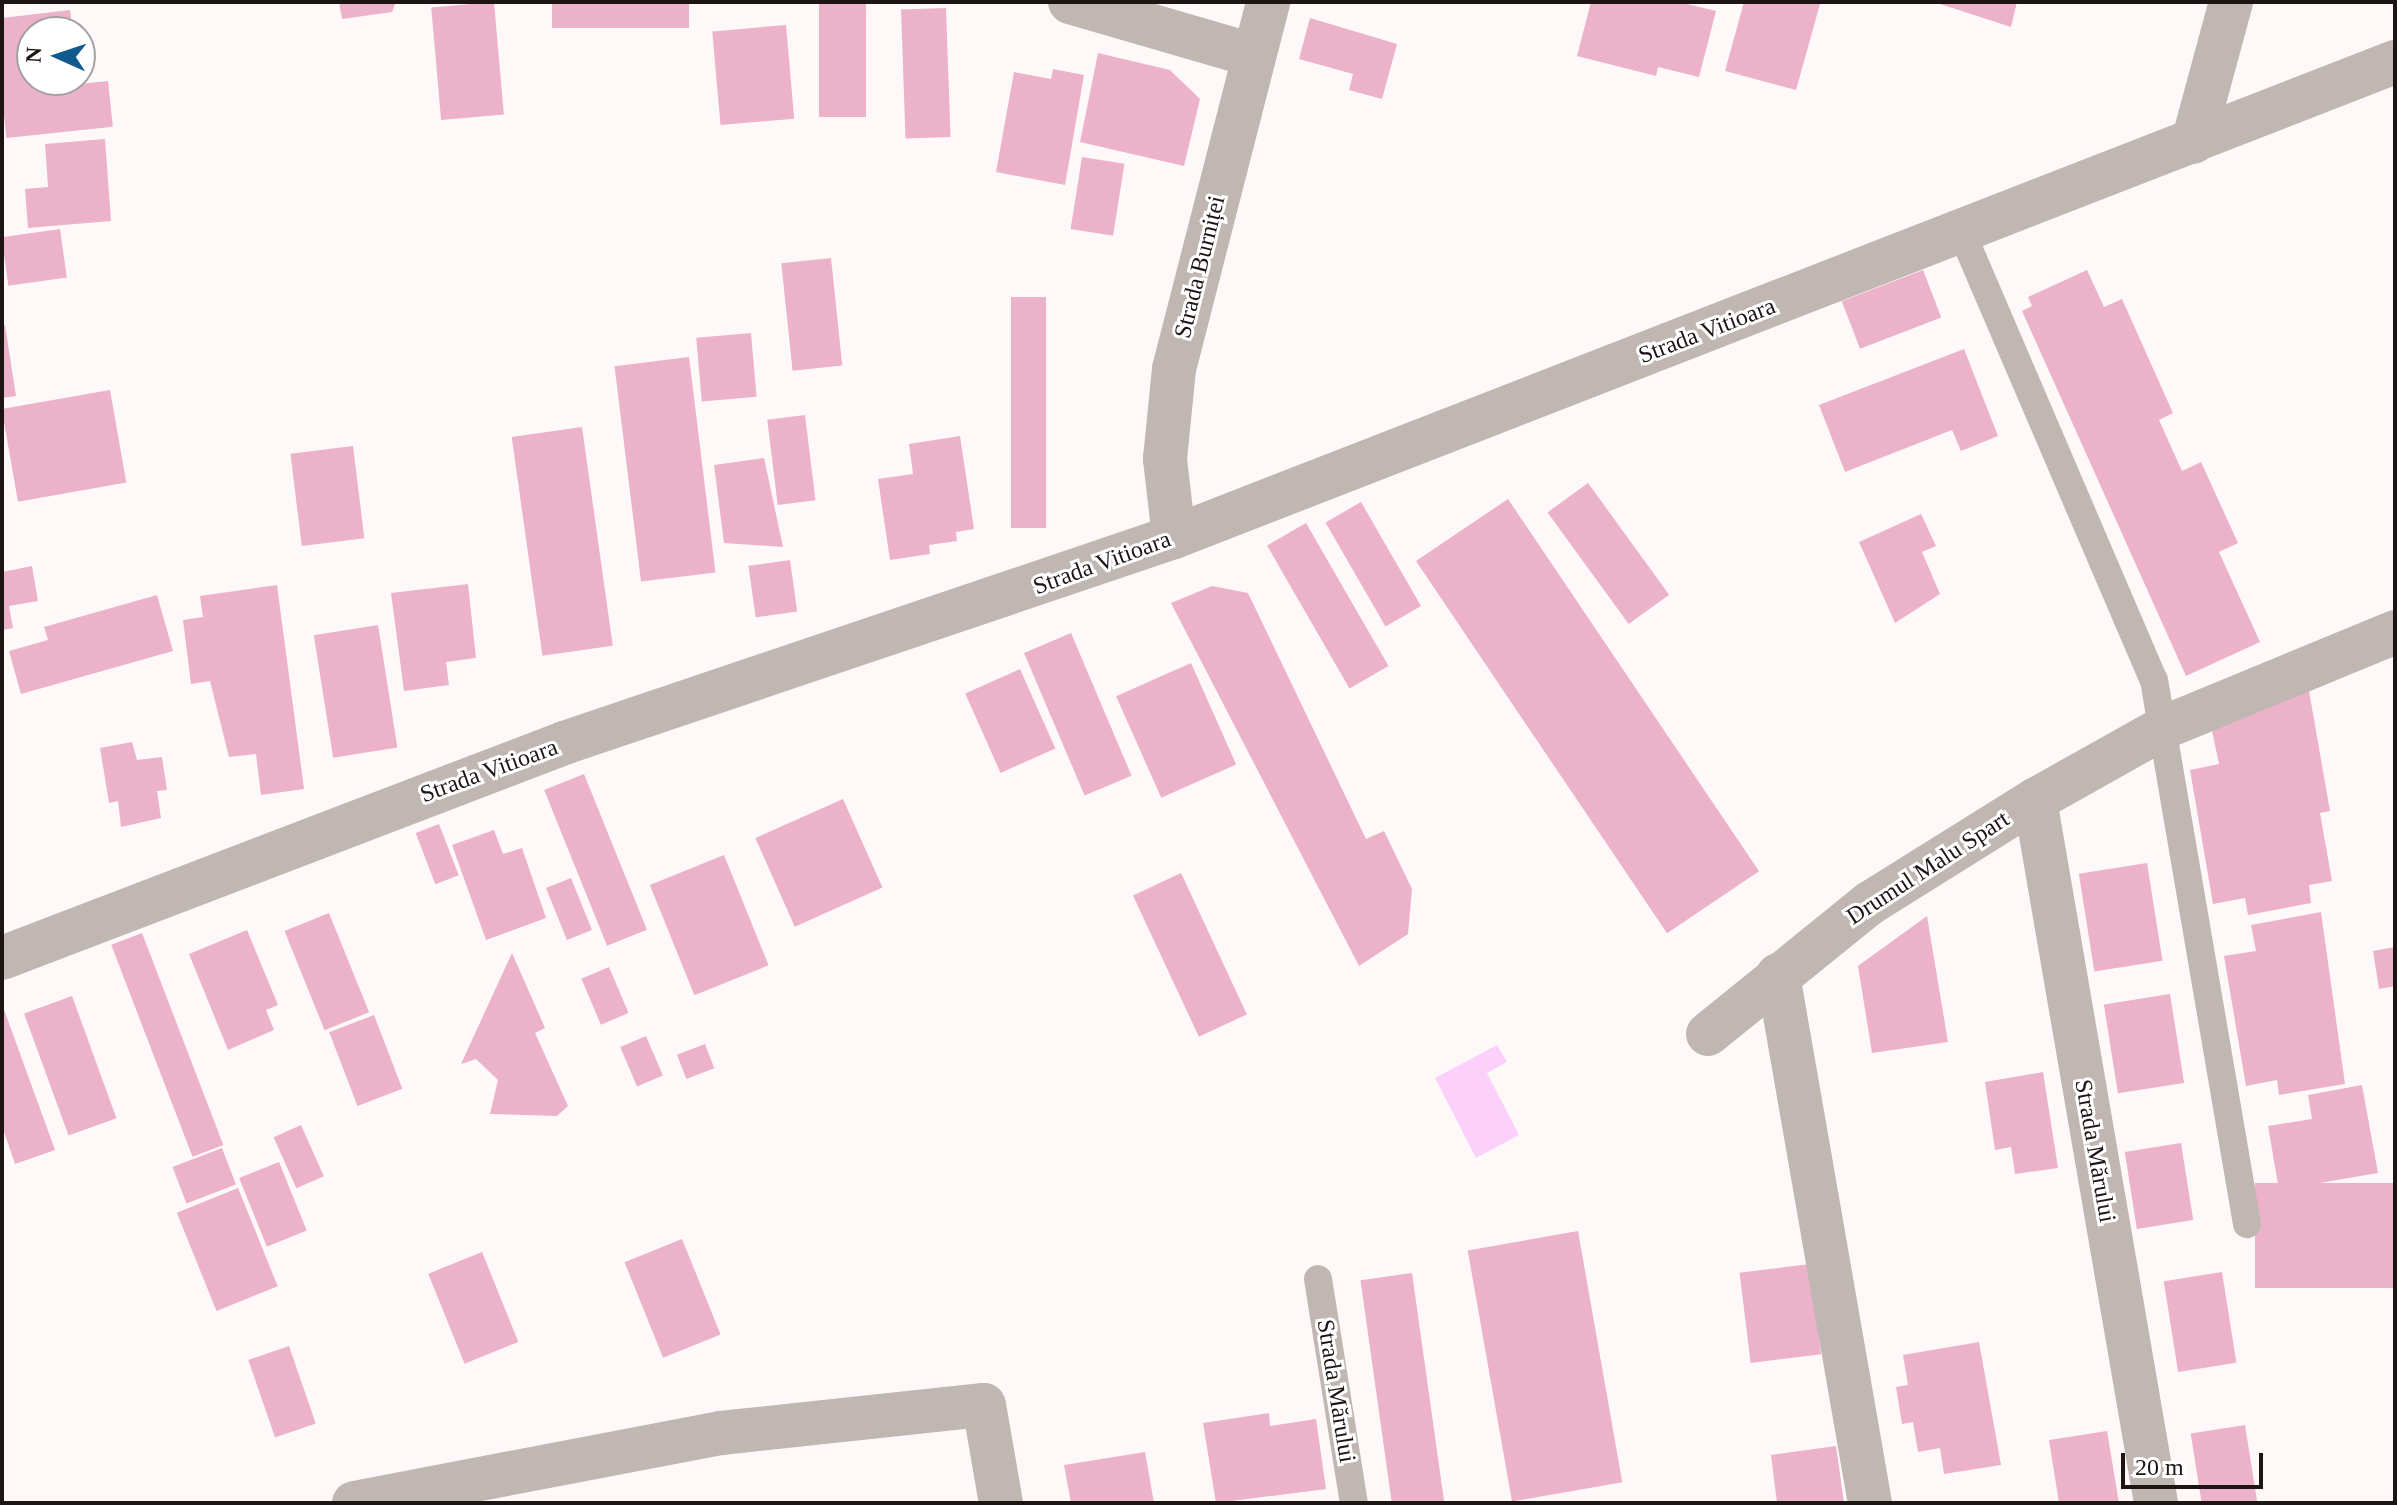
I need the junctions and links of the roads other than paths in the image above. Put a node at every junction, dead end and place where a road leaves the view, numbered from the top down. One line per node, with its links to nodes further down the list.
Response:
1 (1070, 2): 4 (street)
2 (1268, 2): 4 (street, Strada Burniței)
3 (2231, 2): 6 (street)
4 (1253, 55): 8 (street, Strada Burniței)
5 (2395, 62): 6 (street, Strada Vitioara)
6 (2193, 142): 7 (street, Strada Vitioara)
7 (1962, 233): 8 (street, Strada Vitioara); 10 (lane)
8 (1174, 537): 12 (street, Strada Vitioara)
9 (2395, 632): 10 (street, Drumul Malu Spart)
10 (2165, 727): 11 (street, Drumul Malu Spart); 15 (lane)
11 (2035, 800): 13 (street, Drumul Malu Spart); 21 (street, Strada Mărului)
12 (2, 958)
13 (1778, 975): 14 (street, Drumul Malu Spart); 20 (street)
14 (1708, 1034)
15 (2247, 1224)
16 (1318, 1279): 19 (lane, Strada Mărului)
17 (354, 1503): 18 (street)
18 (1001, 1503)
19 (1354, 1503)
20 (1870, 1503)
21 (2156, 1503)

